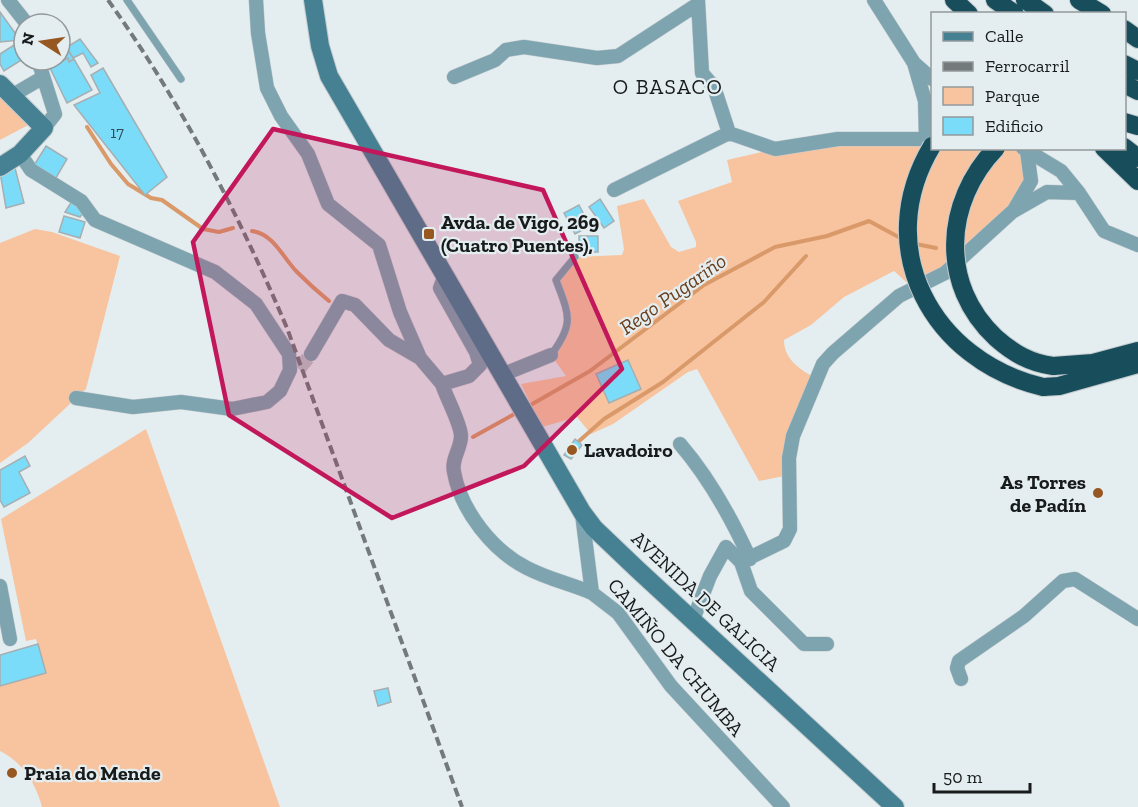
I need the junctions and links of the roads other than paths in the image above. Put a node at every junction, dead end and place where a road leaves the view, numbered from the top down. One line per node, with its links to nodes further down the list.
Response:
1 (8, 0): 12 (street)
2 (127, 0): 25 (lane)
3 (256, 0): 47 (street)
4 (313, 0): 43 (main road, AVENIDA DE GALICIA)
5 (873, 0): 20 (street)
6 (947, 0): 13 (highway)
7 (954, 0): 14 (highway)
8 (995, 0): 15 (highway)
9 (1025, 0): 16 (highway)
10 (1079, 0): 17 (highway)
11 (698, 2): 22 (street); 28 (street)
12 (18, 12)
13 (957, 12)
14 (967, 12)
15 (1012, 12)
16 (1042, 12)
17 (1099, 12)
18 (1126, 30): 19 (highway)
19 (1138, 39)
20 (914, 63): 23 (street); 29 (street)
21 (41, 72): 24 (street)
22 (454, 77)
23 (931, 77)
24 (42, 78): 26 (street); 27 (street)
25 (181, 79)
26 (7, 89): 27 (main road)
27 (44, 128): 34 (main road)
28 (729, 133): 29 (street); 38 (street)
29 (930, 141): 48 (highway, bridge)
30 (1126, 148): 35 (highway)
31 (994, 150): 44 (highway, bridge)
32 (1025, 150): 39 (street); 40 (street)
33 (1106, 150): 37 (highway)
34 (20, 154): 36 (main road); 52 (street)
35 (1138, 158)
36 (0, 167)
37 (1138, 182)
38 (615, 190)
39 (1079, 193): 40 (street); 41 (street)
40 (1012, 212): 56 (street)
41 (1138, 245)
42 (574, 257): 46 (lane)
43 (445, 275): 50 (main road, AVENIDA DE GALICIA); 51 (street)
44 (1138, 351)
45 (311, 354): 47 (street)
46 (551, 355): 50 (street)
47 (420, 358): 51 (street)
48 (1138, 364)
49 (298, 369): 52 (street)
50 (506, 378): 55 (main road, AVENIDA DE GALICIA)
51 (442, 384): 58 (street)
52 (280, 391): 53 (street)
53 (76, 398)
54 (680, 444): 56 (street)
55 (582, 512): 58 (street, CAMIÑO DA CHUMBA); 60 (main road, AVENIDA DE GALICIA)
56 (745, 560): 60 (street); 62 (street)
57 (0, 586): 61 (street)
58 (592, 593): 64 (street, CAMIÑO DA CHUMBA)
59 (1138, 619): 63 (street)
60 (693, 620): 65 (main road, AVENIDA DE GALICIA)
61 (9, 639)
62 (827, 644)
63 (961, 679)
64 (783, 807)
65 (895, 807)

